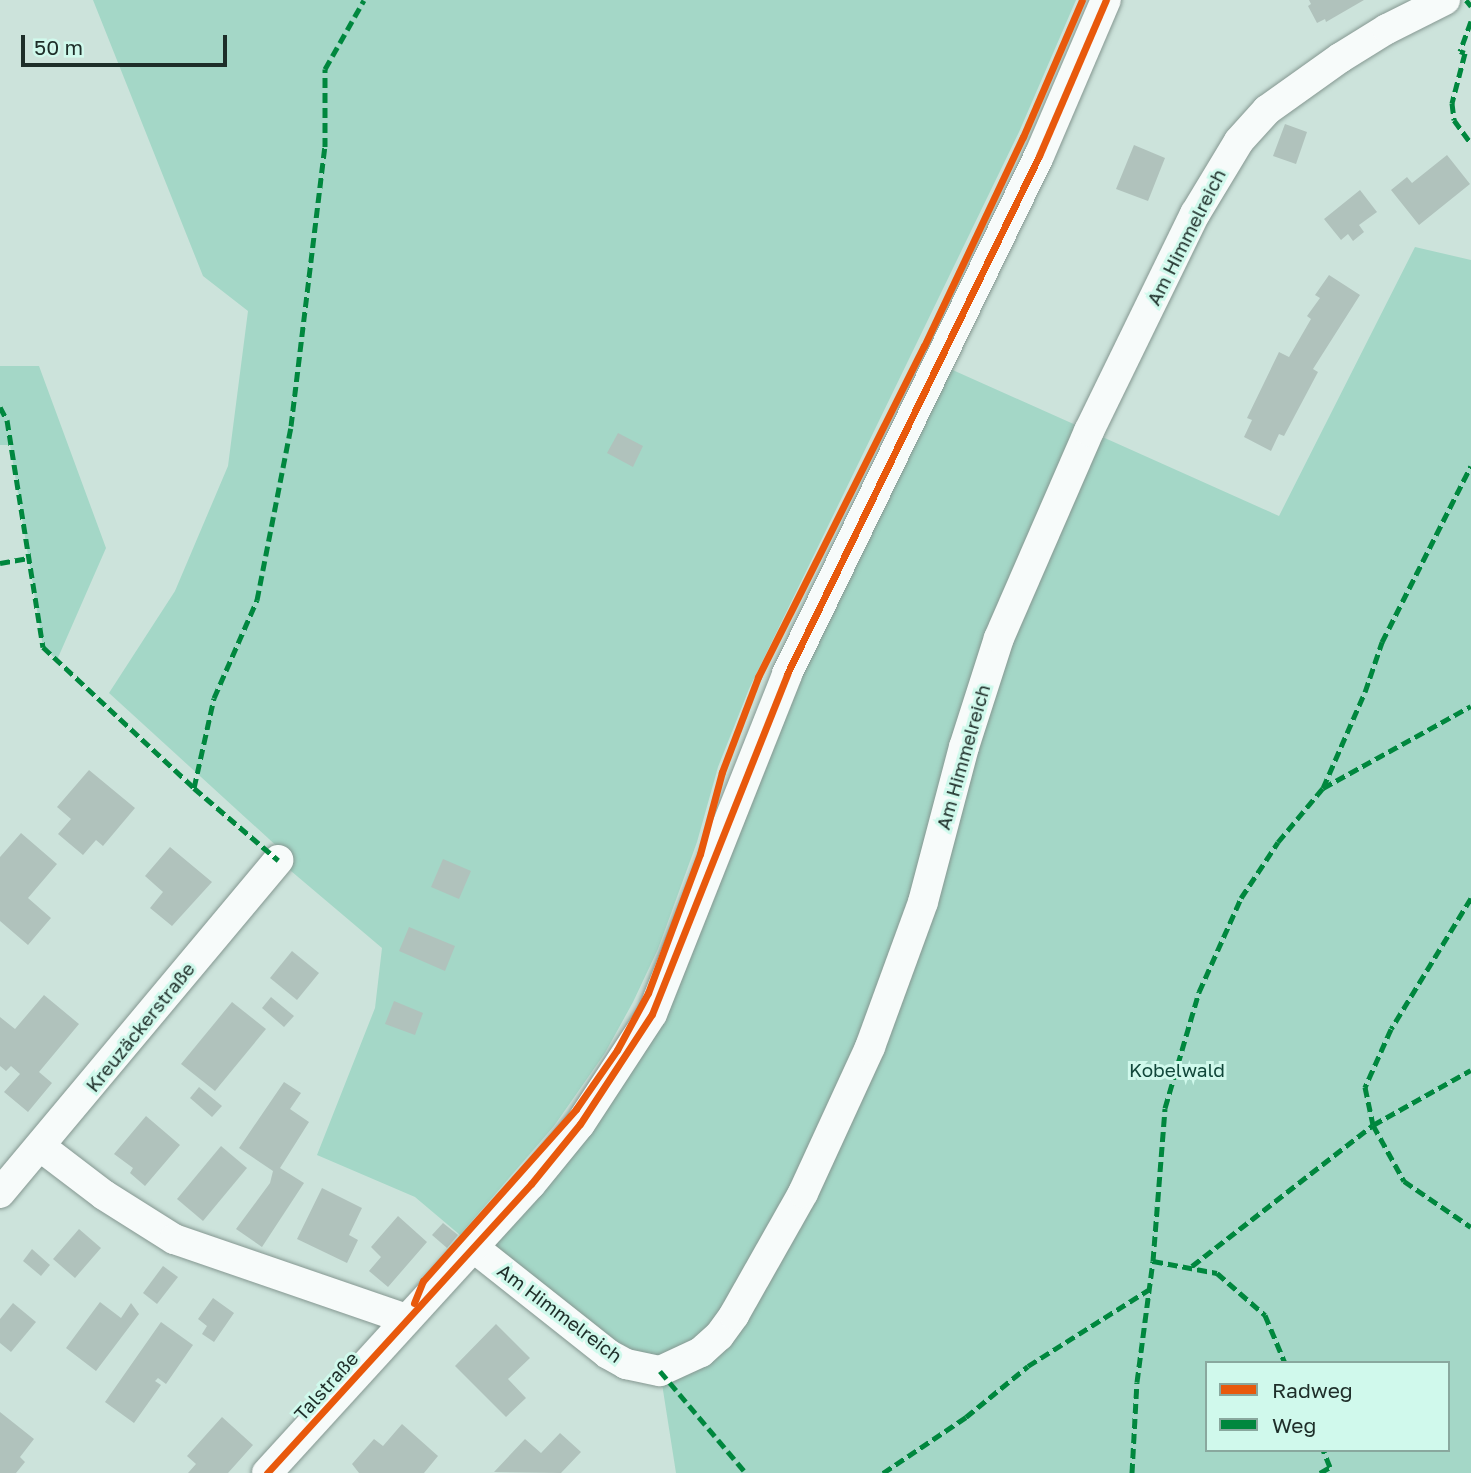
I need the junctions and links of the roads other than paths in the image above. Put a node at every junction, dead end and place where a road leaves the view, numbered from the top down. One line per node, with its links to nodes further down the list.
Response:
1 (1106, 0): 6 (street, Talstraße)
2 (1445, 0): 6 (street, Am Himmelreich)
3 (278, 860): 4 (street, Kreuzäckerstraße)
4 (41, 1147): 5 (street, Kreuzäckerstraße); 7 (street)
5 (0, 1193)
6 (473, 1247): 7 (street, Talstraße)
7 (406, 1319): 8 (street, Talstraße)
8 (267, 1473)

